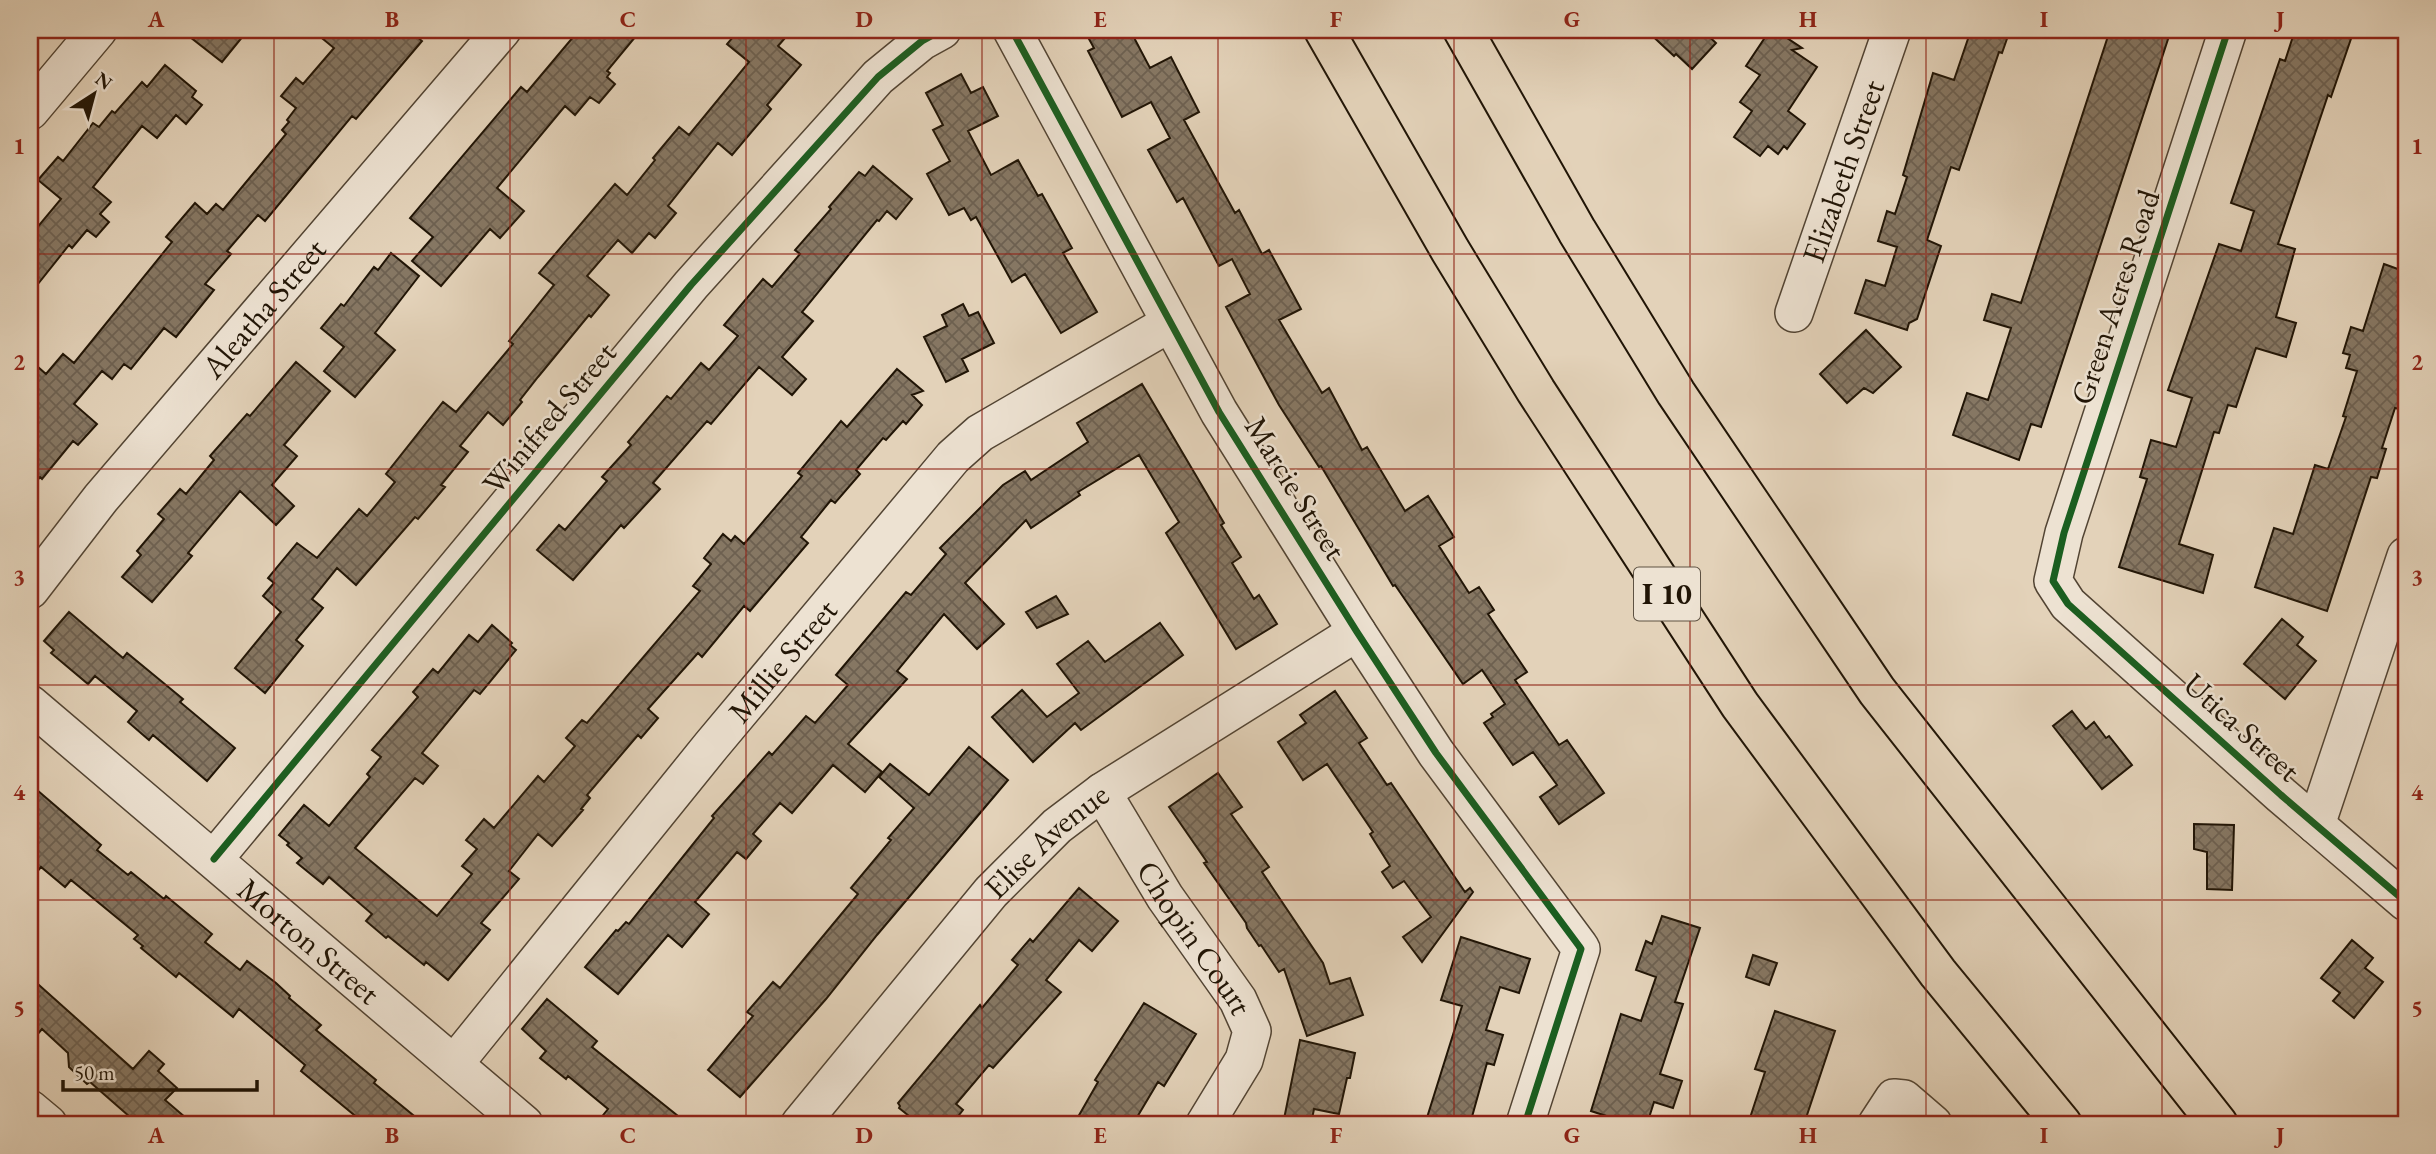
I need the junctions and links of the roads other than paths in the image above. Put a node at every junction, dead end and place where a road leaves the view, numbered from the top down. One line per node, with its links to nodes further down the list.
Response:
1 (98, 30): 9 (street)
2 (502, 30): 14 (street, Aleatha Street)
3 (942, 30): 19 (street, Winifred Street)
4 (1012, 30): 11 (street, Marcie Street)
5 (1324, 30): 30 (highway, I 10)
6 (1463, 30): 31 (highway)
7 (1892, 30): 10 (street, Elizabeth Street)
8 (2228, 30): 13 (street, Green Acres Road)
9 (30, 111)
10 (1794, 313)
11 (1170, 323): 15 (street, Marcie Street); 21 (street, Millie Street)
12 (2406, 556): 18 (street)
13 (2053, 581): 18 (street, Utica Street)
14 (30, 590)
15 (1357, 632): 17 (street, Elise Avenue); 28 (street, Marcie Street)
16 (30, 704): 19 (street, Morton Street)
17 (1102, 792): 26 (street, Elise Avenue); 27 (street, Chopin Court)
18 (2316, 825): 20 (street, Utica Street)
19 (214, 859): 21 (street, Morton Street)
20 (2406, 902)
21 (454, 1065): 25 (street, Morton Street)
22 (30, 1109): 24 (street)
23 (1885, 1111): 29 (street)
24 (48, 1124)
25 (524, 1124)
26 (800, 1124)
27 (1205, 1124)
28 (1525, 1124)
29 (1933, 1124)
30 (2062, 1124)
31 (2218, 1124)

